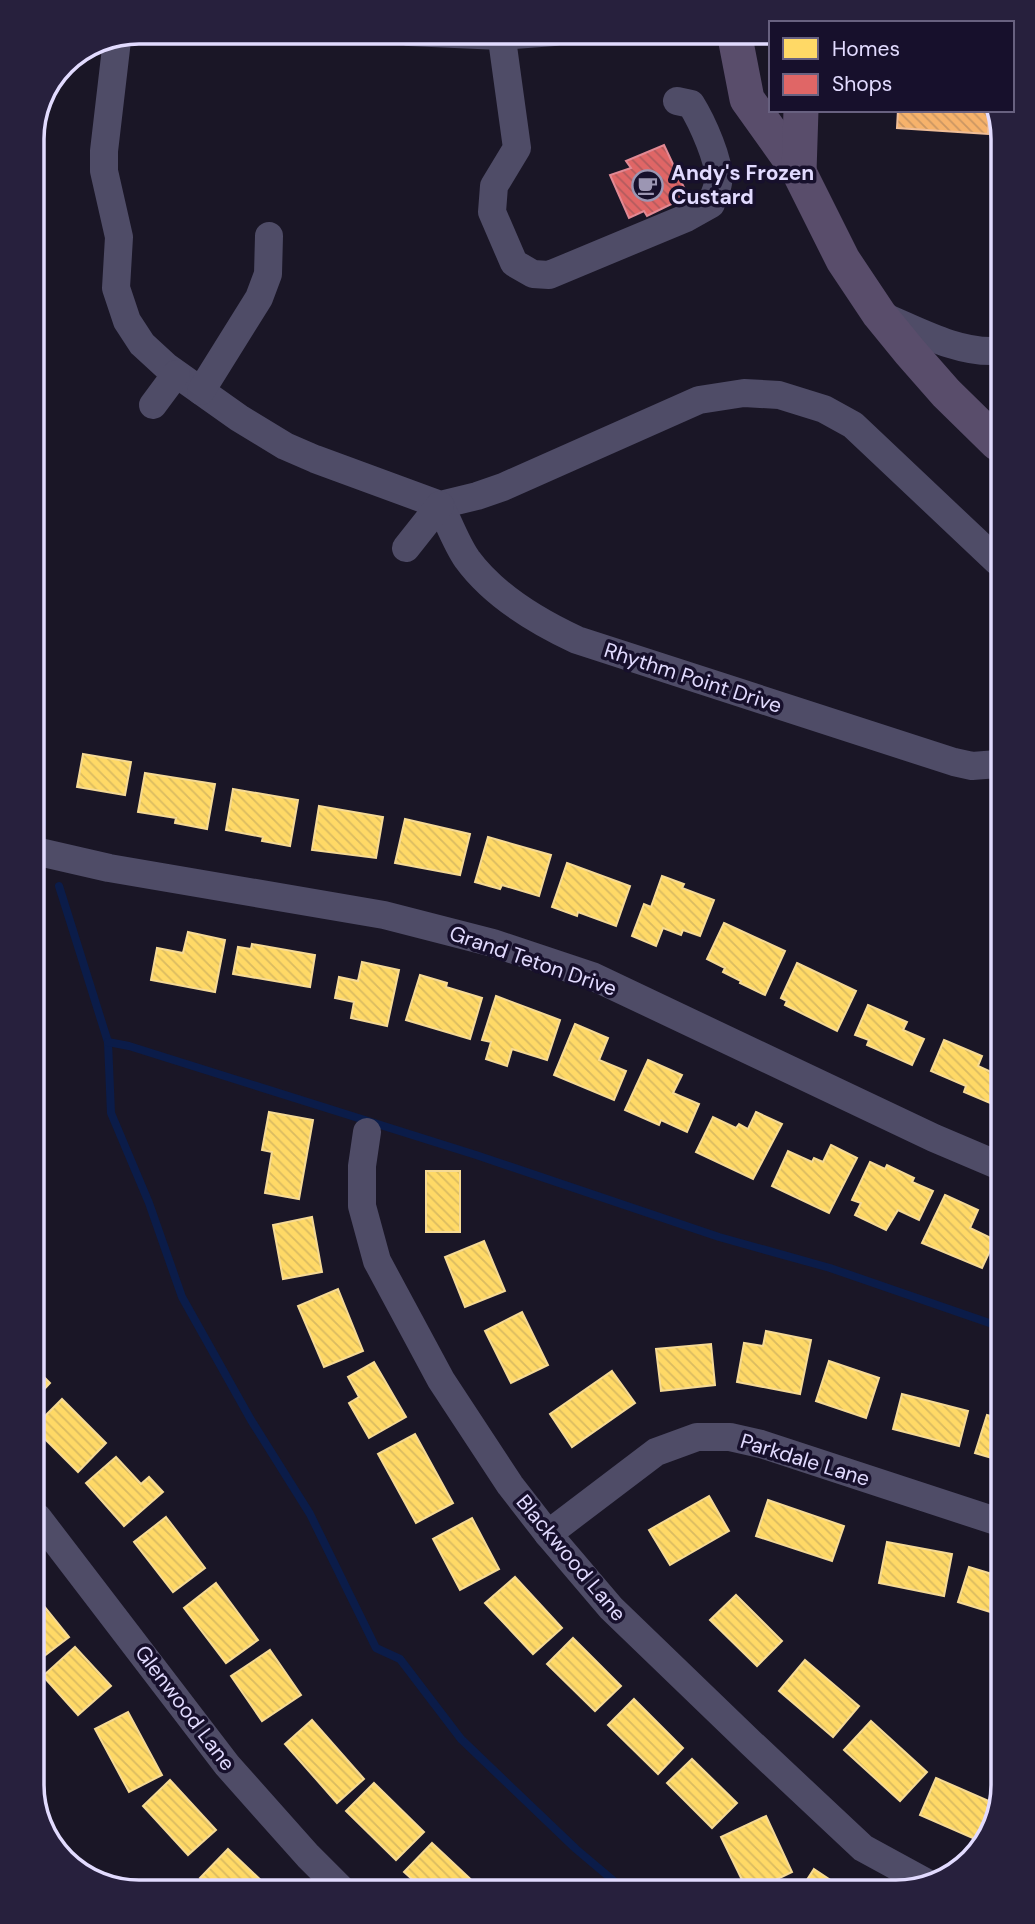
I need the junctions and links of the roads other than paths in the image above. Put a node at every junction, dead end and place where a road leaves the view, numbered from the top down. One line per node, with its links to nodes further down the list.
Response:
1 (502, 44): 4 (street)
2 (736, 44): 6 (main road)
3 (116, 47): 10 (street)
4 (677, 102)
5 (801, 112): 6 (main road)
6 (799, 172): 8 (main road)
7 (269, 236): 11 (street)
8 (879, 314): 9 (street); 13 (main road)
9 (991, 351)
10 (176, 374): 11 (street); 12 (street)
11 (201, 391): 14 (street)
12 (153, 405)
13 (991, 437)
14 (440, 505): 15 (street); 16 (street); 17 (street, Rhythm Point Drive)
15 (406, 548)
16 (991, 554)
17 (991, 765)
18 (44, 853): 20 (street, Grand Teton Drive)
19 (368, 1132): 23 (street, Blackwood Lane)
20 (991, 1162)
21 (991, 1519): 23 (street, Parkdale Lane)
22 (44, 1526): 25 (street, Glenwood Lane)
23 (548, 1534): 24 (street, Blackwood Lane)
24 (917, 1878)
25 (332, 1880)

